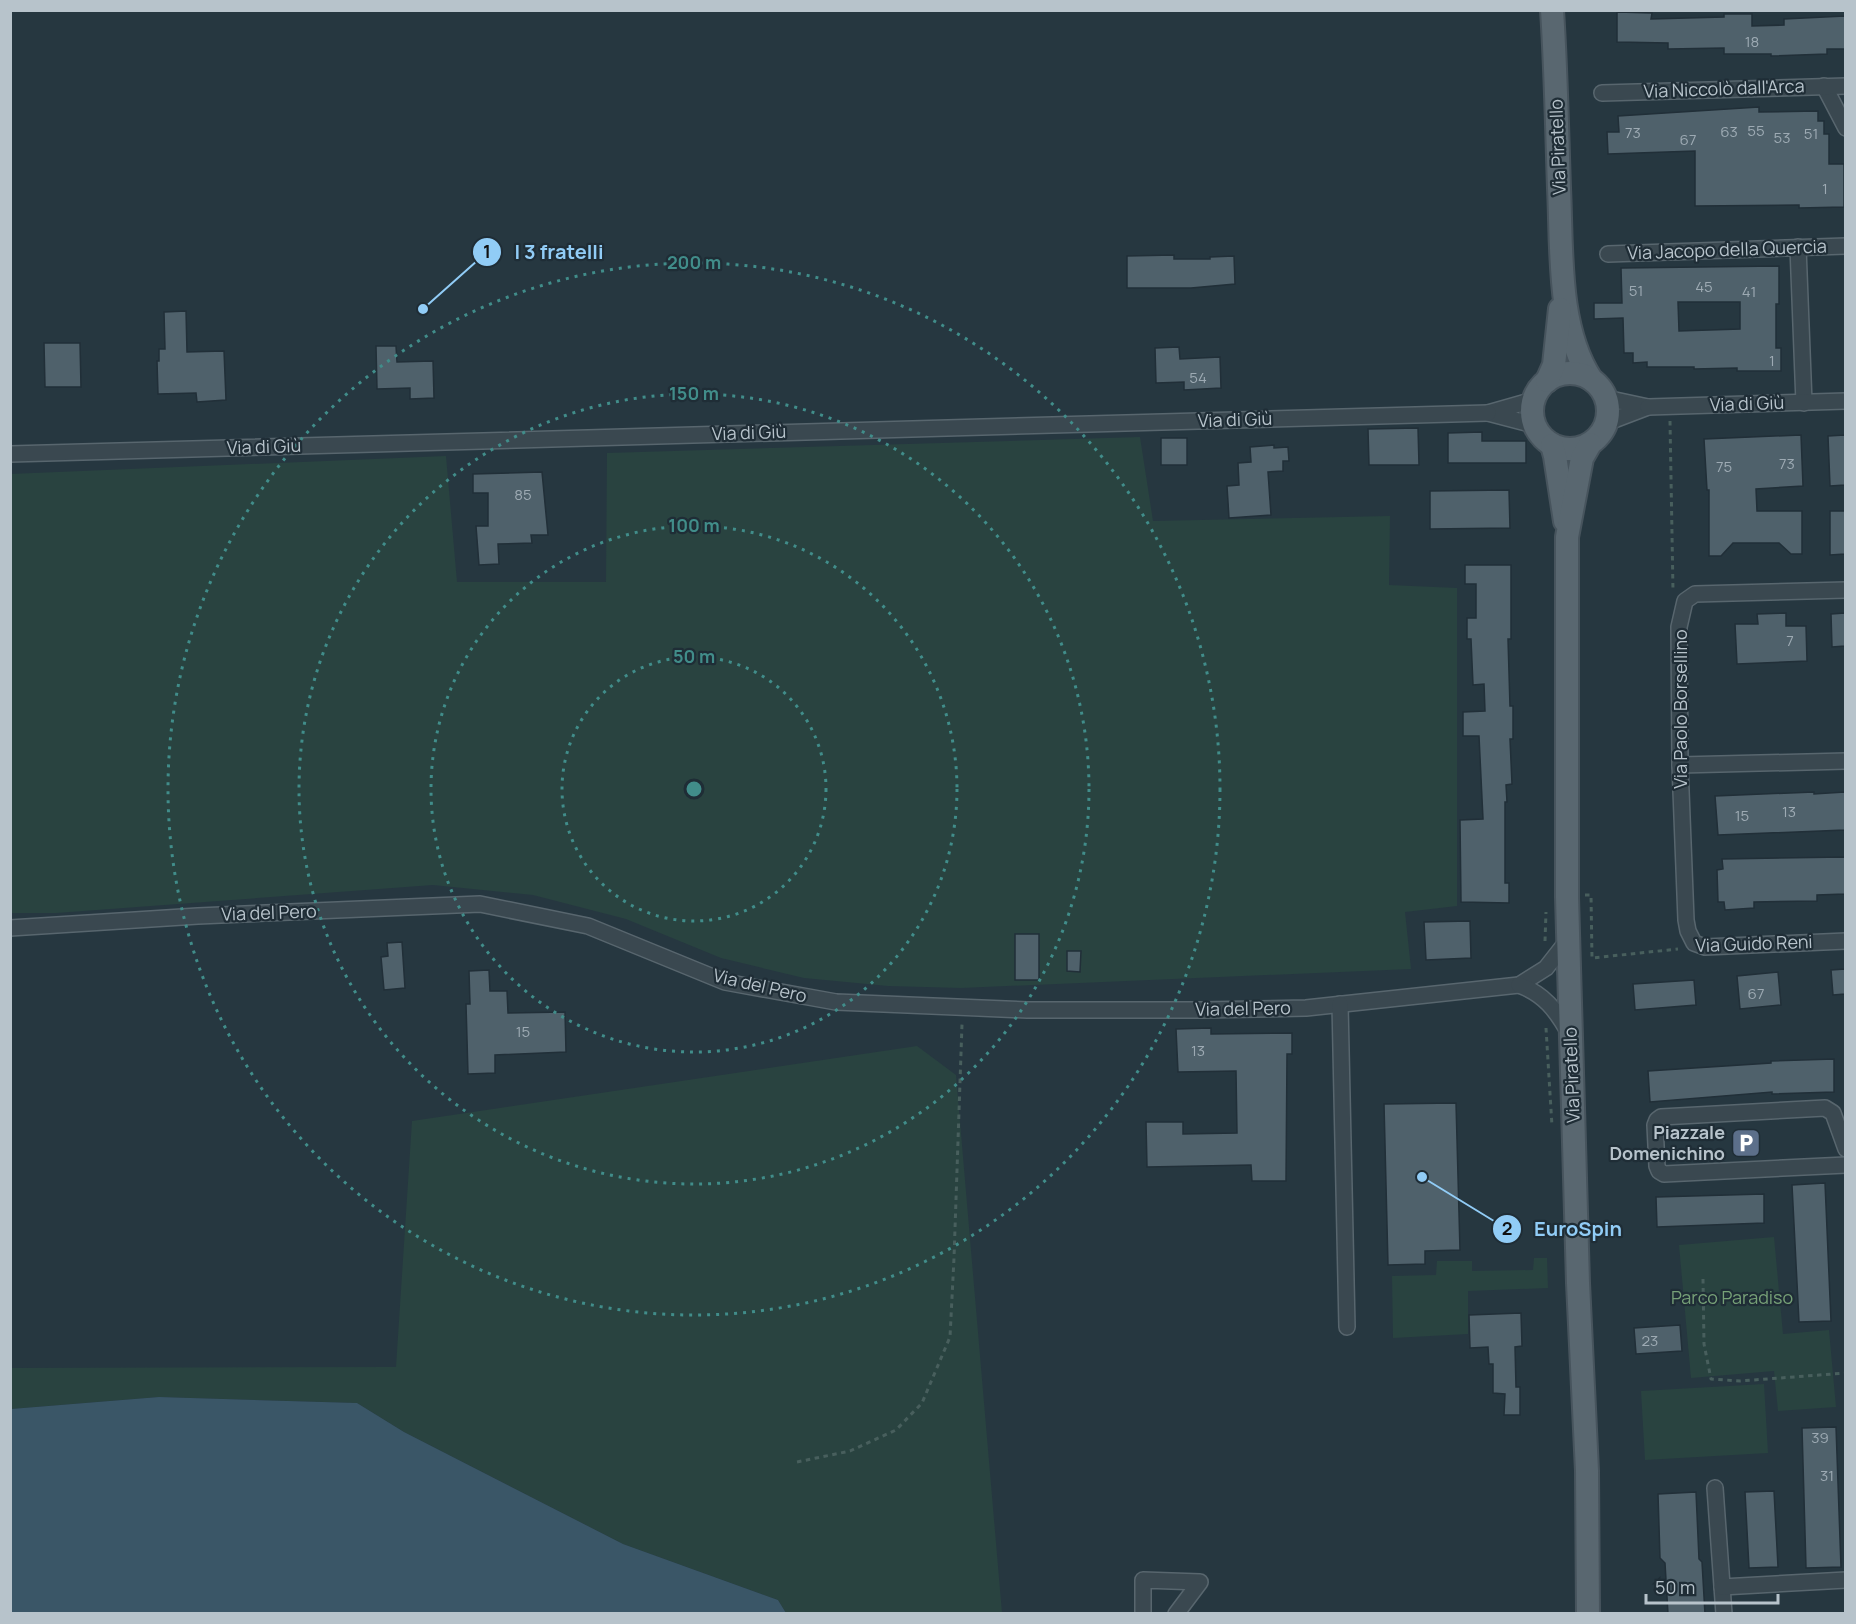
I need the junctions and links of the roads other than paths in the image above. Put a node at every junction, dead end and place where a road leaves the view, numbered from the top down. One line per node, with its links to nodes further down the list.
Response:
1 (1552, 10): 9 (main road, Via Piratello)
2 (1824, 86): 3 (street, Via Niccolò dall'Arca); 4 (street, Via Niccolò dall'Arca); 5 (street)
3 (1845, 86)
4 (1602, 93)
5 (1845, 128)
6 (1845, 246): 7 (street, Via Jacopo della Quercia)
7 (1798, 248): 8 (street, Via Jacopo della Quercia); 15 (street)
8 (1608, 254)
9 (1563, 284): 10 (main road, Via Piratello); 11 (main road, Via Piratello)
10 (1592, 379): 11 (main road); 12 (main road, Via Piratello)
11 (1546, 381): 13 (main road, Via Piratello)
12 (1606, 398): 16 (street, Via di Giù); 18 (main road)
13 (1533, 400): 17 (street, Via di Giù); 19 (main road)
14 (1845, 401): 15 (street, Via di Giù)
15 (1804, 403): 16 (street, Via di Giù)
16 (1648, 407): 18 (street, Via di Giù)
17 (1488, 413): 19 (street, Via di Giù); 22 (street, Via di Giù)
18 (1606, 423): 20 (main road, Via Piratello)
19 (1534, 425): 21 (main road)
20 (1590, 444): 21 (main road); 23 (main road, Via Piratello)
21 (1552, 445): 23 (main road, Via Piratello)
22 (10, 454)
23 (1568, 537): 28 (main road, Via Piratello)
24 (1845, 590): 26 (street, Via Paolo Borsellino)
25 (1845, 761): 26 (street)
26 (1680, 765): 30 (street, Via Paolo Borsellino)
27 (10, 928): 32 (street, Via del Pero)
28 (1568, 940): 31 (street, Via del Pero); 33 (main road, Via Piratello)
29 (1845, 940): 30 (street, Via Guido Reni)
30 (1694, 943)
31 (1519, 984): 32 (street, Via del Pero); 33 (street)
32 (1340, 1004): 36 (street)
33 (1571, 1035): 42 (main road, Via Piratello)
34 (1845, 1149): 35 (street)
35 (1845, 1165)
36 (1347, 1327)
37 (1715, 1488): 39 (street)
38 (1845, 1580): 39 (street)
39 (1722, 1587): 43 (street)
40 (1143, 1614): 41 (street)
41 (1176, 1614)
42 (1588, 1614)
43 (1724, 1614)

